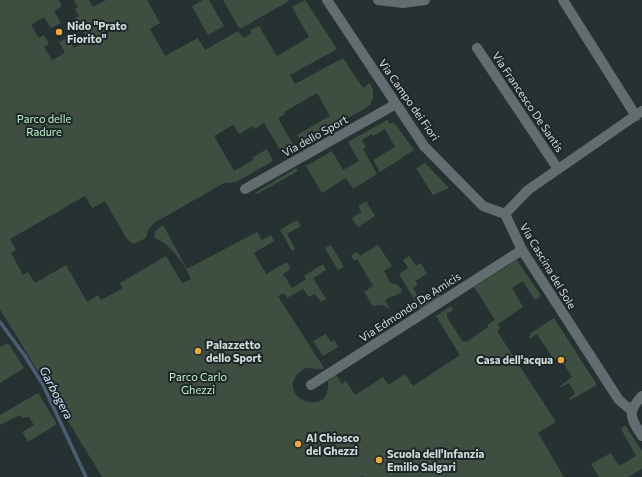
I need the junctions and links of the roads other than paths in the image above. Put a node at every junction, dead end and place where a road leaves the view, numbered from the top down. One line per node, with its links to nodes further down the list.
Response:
1 (327, 0): 6 (street, Via Campo dei Fiori)
2 (378, 0): 3 (street)
3 (425, 0)
4 (563, 0): 7 (street)
5 (477, 48): 8 (street, Via Francesco De Santis)
6 (396, 104): 9 (street, Via dello Sport); 10 (street, Via Campo dei Fiori)
7 (639, 113): 8 (street)
8 (558, 169): 10 (street)
9 (245, 188)
10 (505, 214): 11 (street, Via Cascina del Sole)
11 (522, 250): 12 (street, Via Edmondo De Amicis); 14 (street, Via Cascina del Sole)
12 (311, 386)
13 (642, 396): 14 (street)
14 (631, 410): 15 (street)
15 (642, 436)

